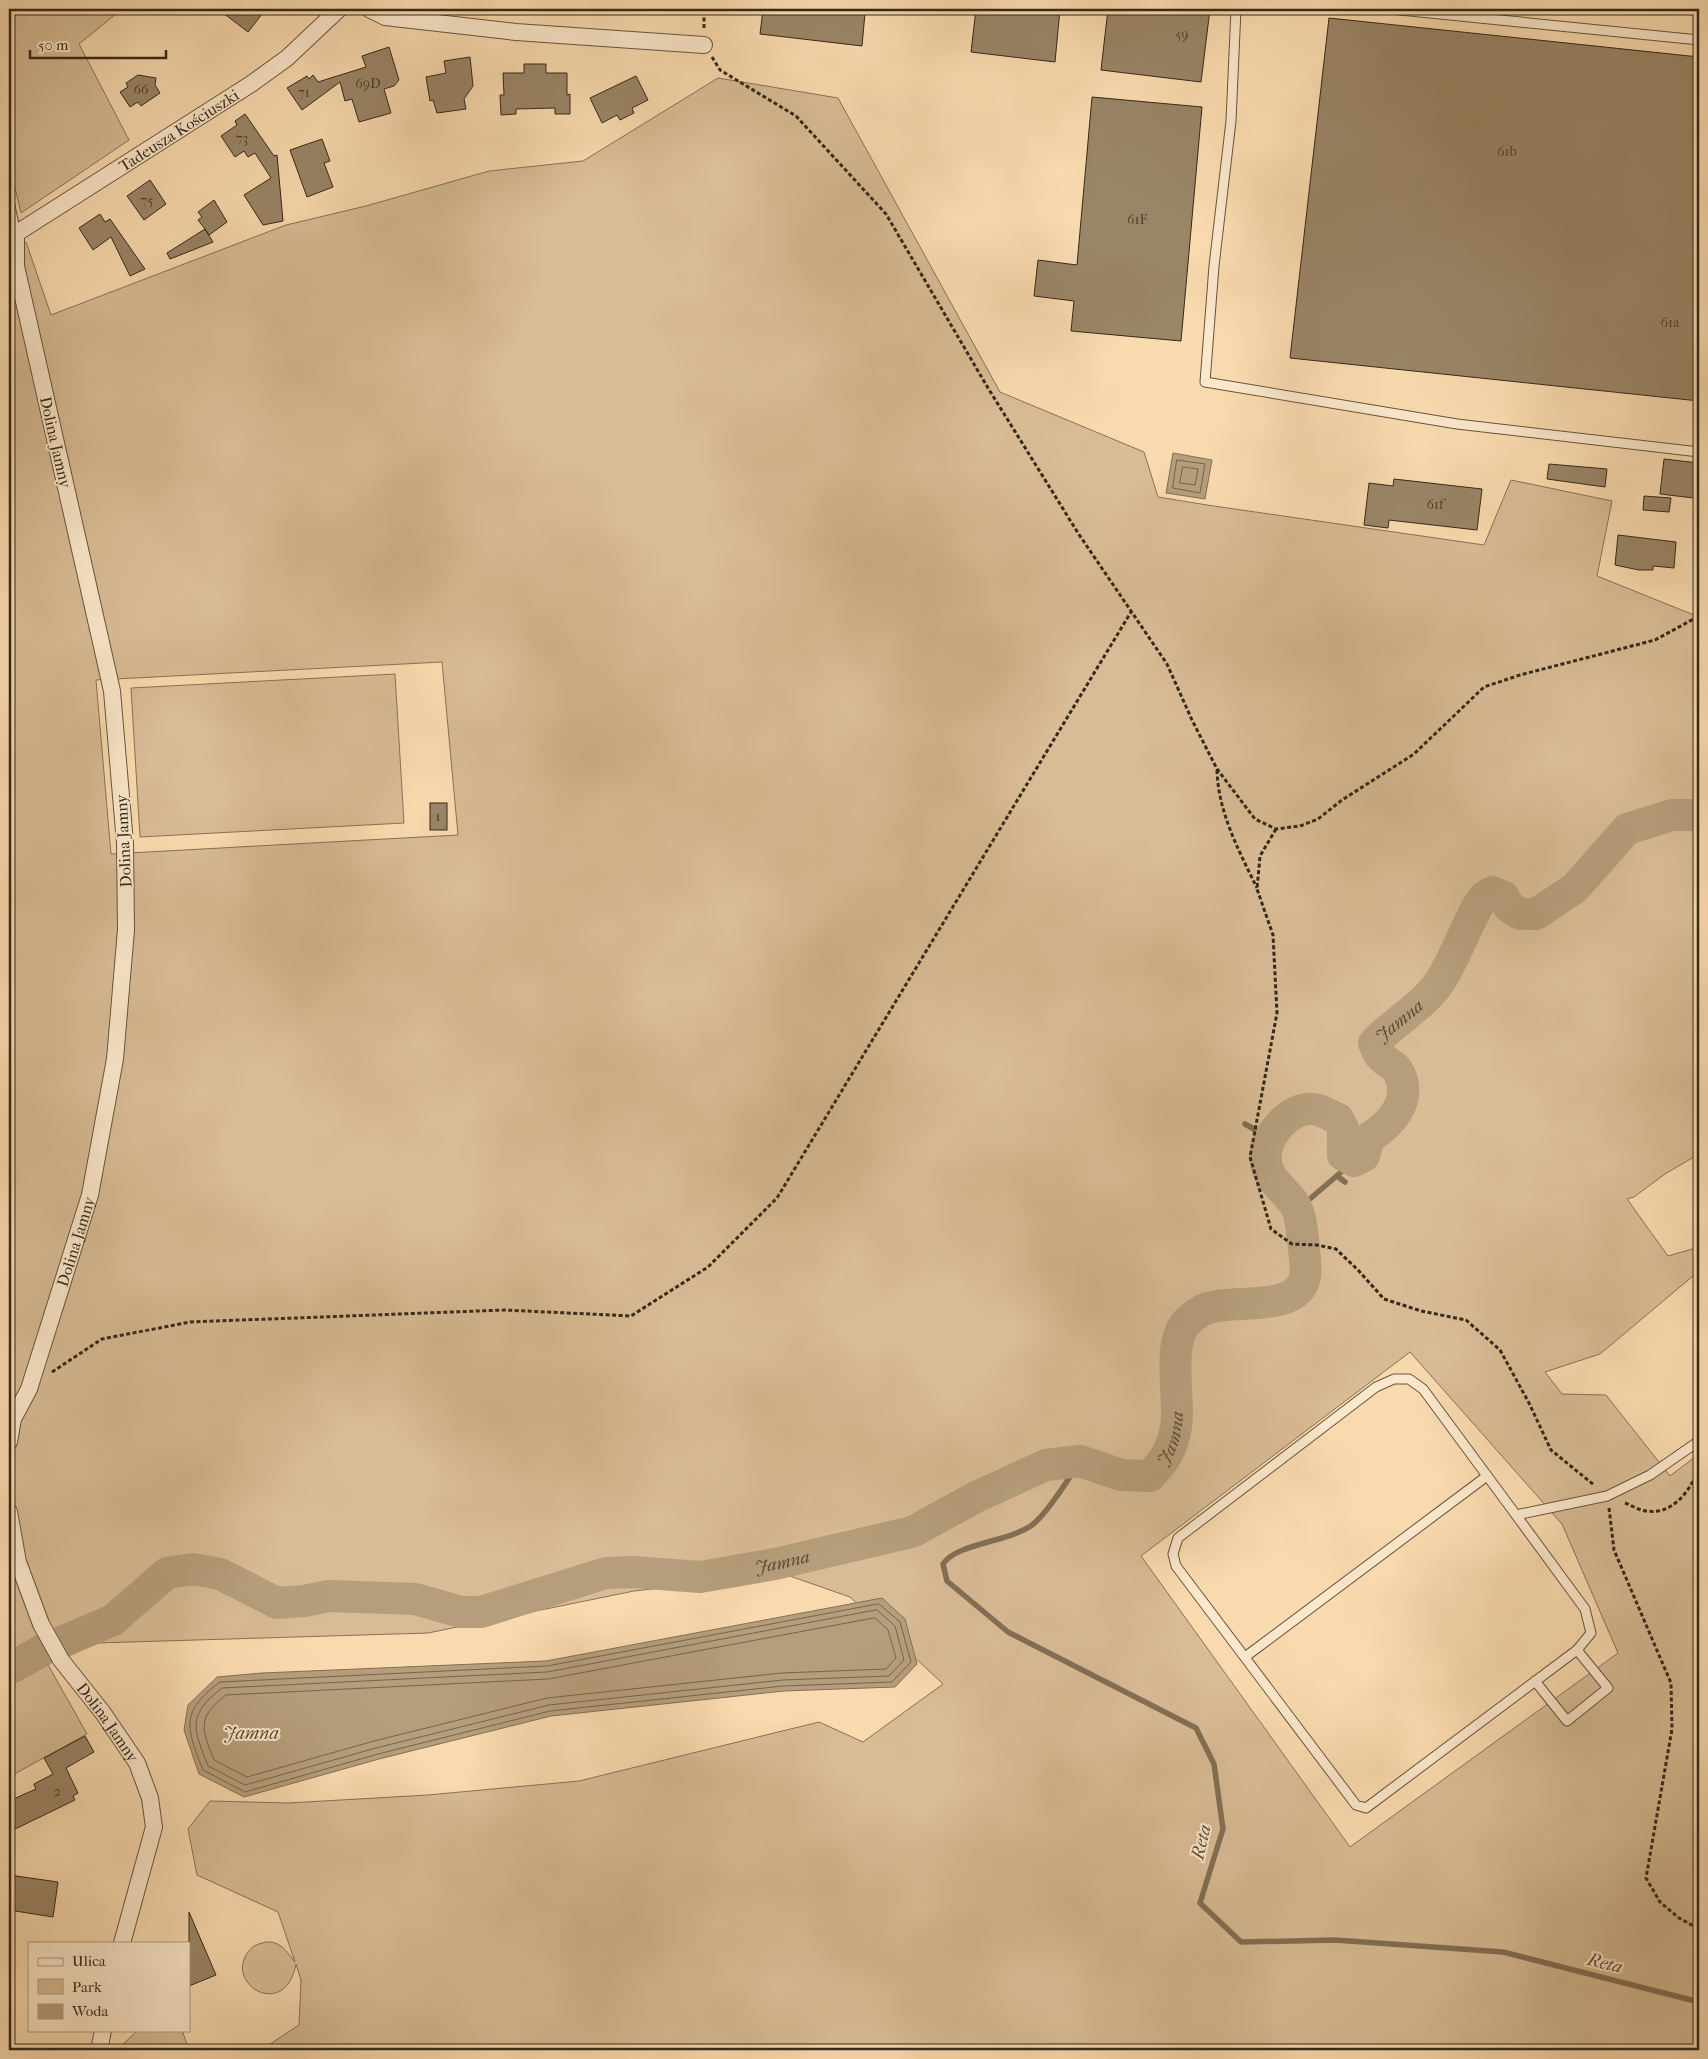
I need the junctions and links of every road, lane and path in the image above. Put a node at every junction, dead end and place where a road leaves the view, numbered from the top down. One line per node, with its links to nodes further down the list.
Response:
1 (339, 9): 8 (street, Tadeusza Kościuszki)
2 (369, 9): 6 (street)
3 (1236, 9): 9 (lane)
4 (1390, 9): 5 (lane)
5 (1699, 40)
6 (704, 45): 10 (path)
7 (9, 200): 8 (lane)
8 (12, 236): 15 (street, Dolina Jamny)
9 (1699, 452)
10 (1131, 612): 12 (path); 15 (path)
11 (1699, 616): 13 (path)
12 (1217, 769): 13 (path); 14 (path)
13 (1276, 829): 14 (path)
14 (1257, 889): 20 (path)
15 (28, 1389): 17 (street, Dolina Jamny)
16 (1699, 1441): 20 (lane)
17 (9, 1442)
18 (1699, 1468): 20 (path)
19 (1487, 1476): 22 (lane); 24 (lane); 24 (lane)
20 (1607, 1496): 22 (lane); 26 (path)
21 (9, 1512): 27 (street, Dolina Jamny)
22 (1516, 1515): 23 (lane)
23 (1577, 1650): 25 (lane); 25 (lane)
24 (1245, 1657): 25 (lane)
25 (1535, 1681)
26 (1699, 1928)
27 (122, 1942)
28 (103, 2032): 29 (street)
29 (101, 2050)

